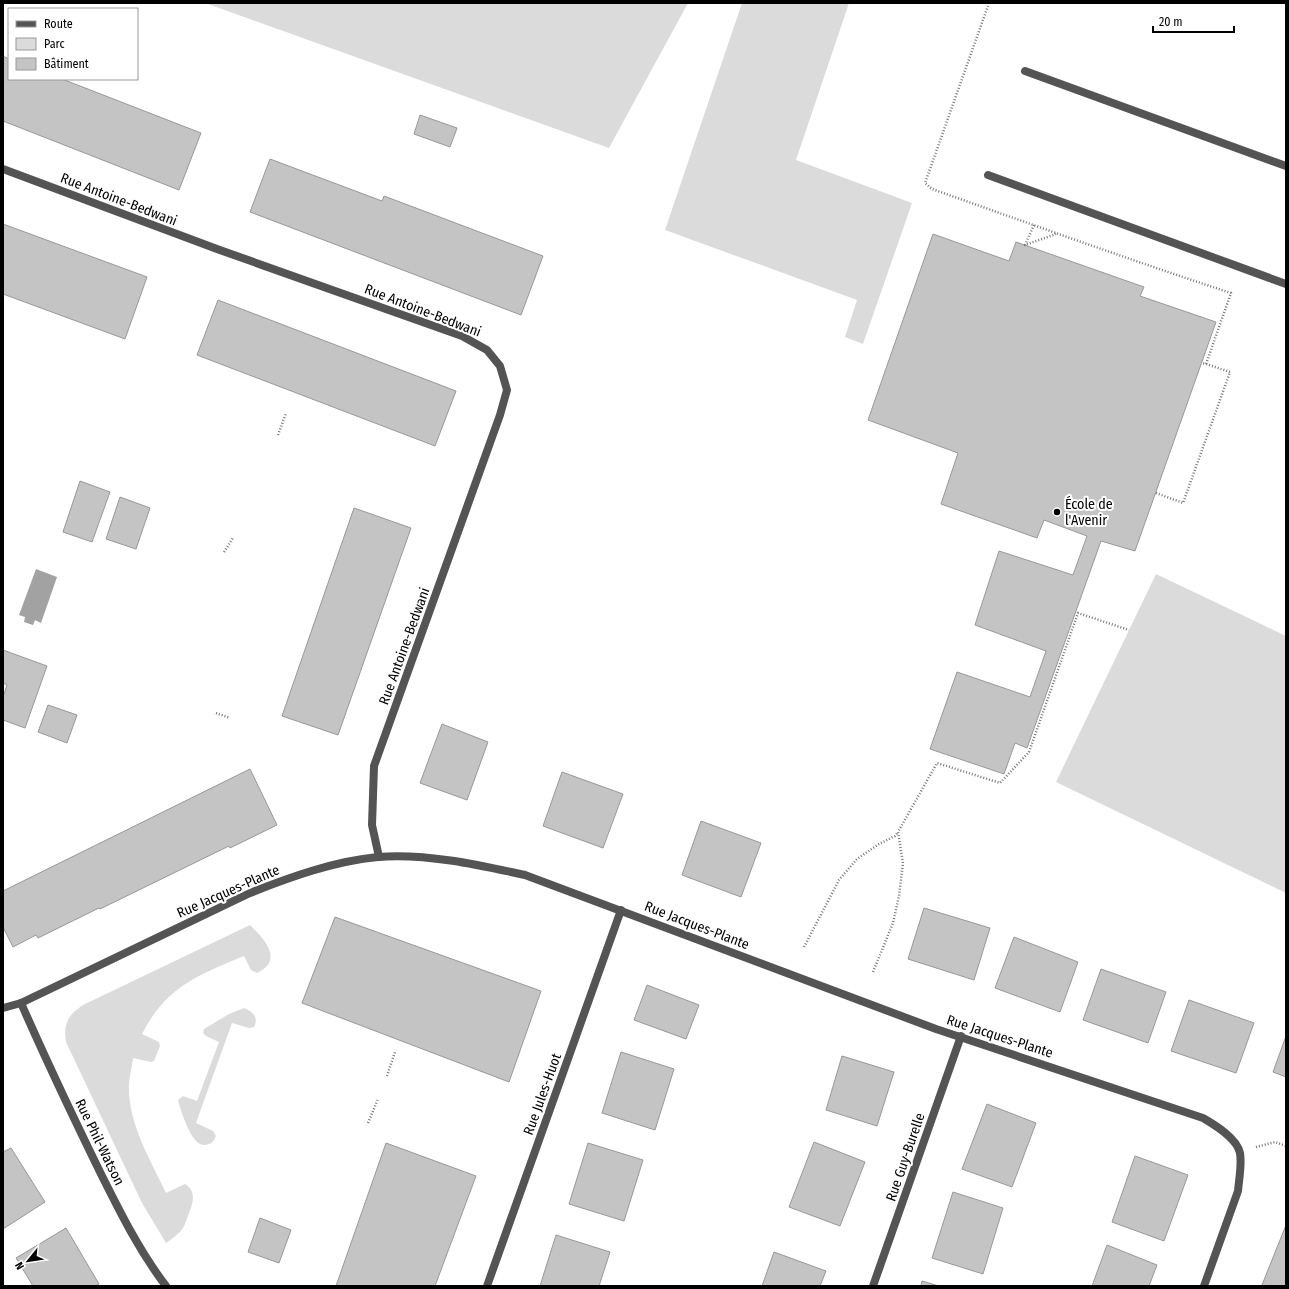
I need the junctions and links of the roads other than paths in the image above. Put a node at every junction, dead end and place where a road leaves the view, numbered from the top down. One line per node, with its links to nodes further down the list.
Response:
1 (1025, 71): 2 (street)
2 (1286, 166)
3 (3, 169): 6 (street, Rue Antoine-Bedwani)
4 (988, 175): 5 (street)
5 (1286, 284)
6 (379, 857): 7 (street, Rue Jacques-Plante); 8 (street, Rue Jacques-Plante)
7 (621, 910): 10 (street, Rue Jacques-Plante); 12 (street, Rue Jules-Huot)
8 (21, 1003): 9 (street, Rue Jacques-Plante); 11 (street, Rue Phil-Watson)
9 (3, 1008)
10 (961, 1036): 13 (street, Rue Guy-Burelle); 14 (street, Rue Jacques-Plante)
11 (166, 1286)
12 (487, 1286)
13 (873, 1286)
14 (1204, 1286)

